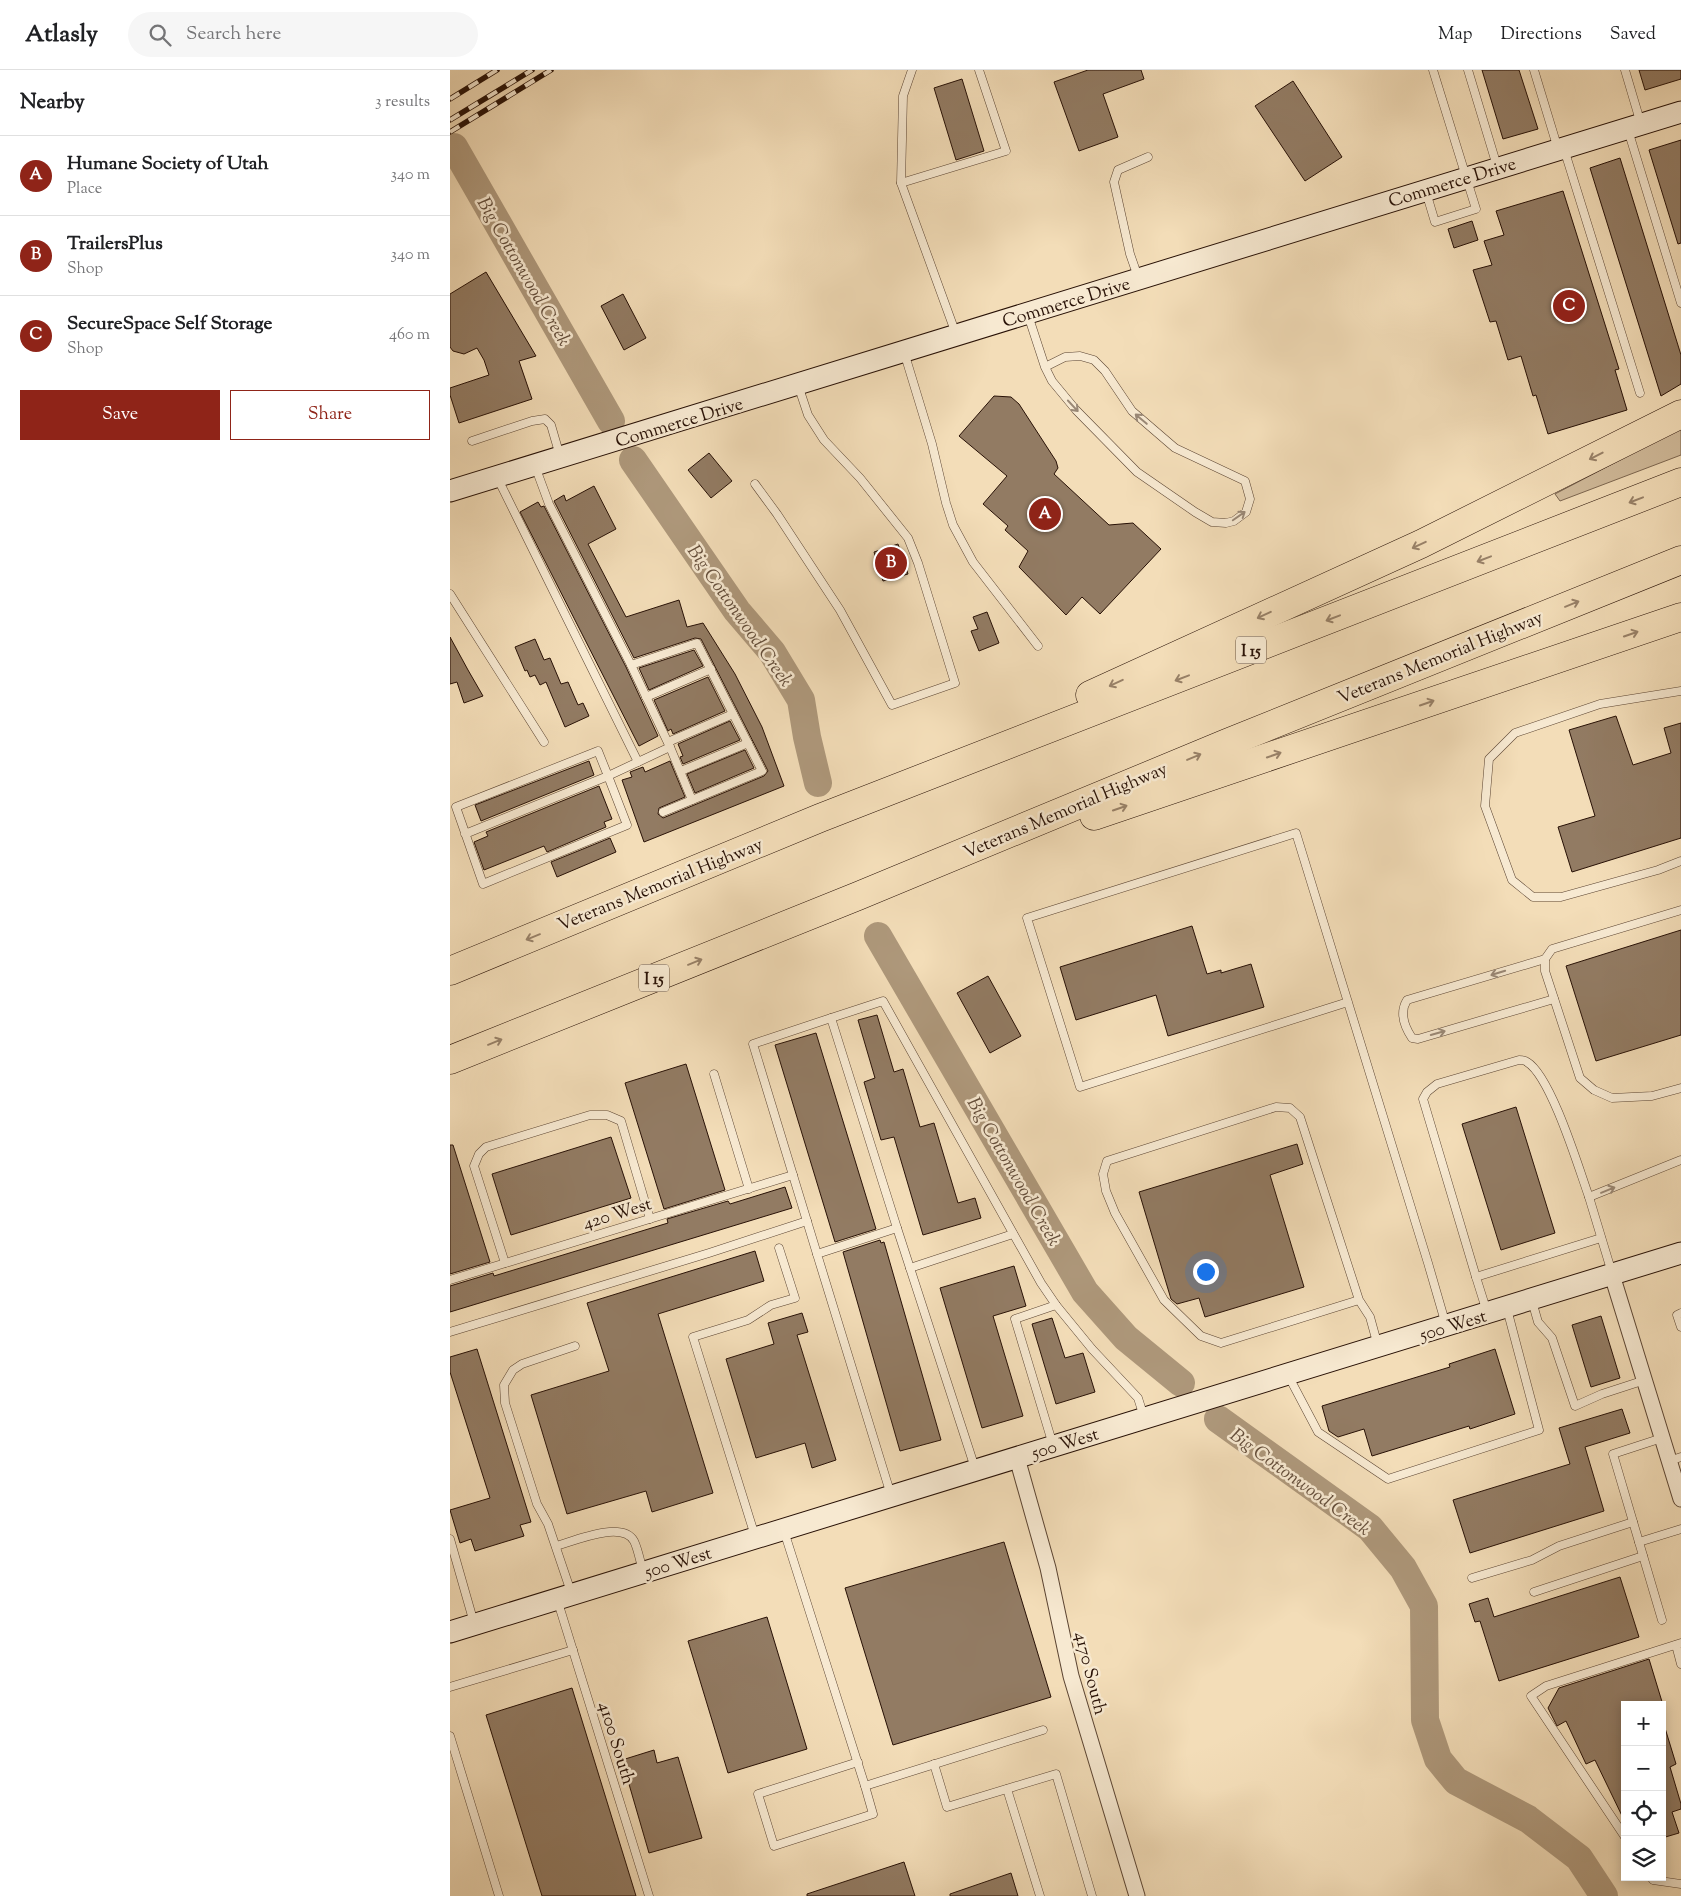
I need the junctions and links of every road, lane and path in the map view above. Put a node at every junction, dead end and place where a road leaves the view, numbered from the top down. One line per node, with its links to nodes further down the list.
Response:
1 (912, 70): 13 (lane)
2 (979, 70): 13 (lane)
3 (1433, 70): 12 (lane)
4 (1468, 70): 11 (lane)
5 (1534, 70): 9 (lane)
6 (1625, 70): 8 (lane)
7 (1681, 112): 8 (street, Commerce Drive)
8 (1634, 126): 9 (street, Commerce Drive); 16 (lane)
9 (1561, 148): 11 (street, Commerce Drive); 22 (lane)
10 (1148, 157): 15 (lane)
11 (1498, 168): 12 (street, Commerce Drive)
12 (1467, 178): 14 (street, Commerce Drive); 14 (lane)
13 (901, 183): 18 (lane)
14 (1425, 190): 15 (street, Commerce Drive)
15 (1139, 279): 17 (street, Commerce Drive)
16 (1681, 303)
17 (1028, 314): 18 (street, Commerce Drive); 20 (lane)
18 (957, 336): 19 (street, Commerce Drive)
19 (904, 352): 21 (street, Commerce Drive); 34 (lane)
20 (1045, 367): 20 (lane, one-way to 20)
21 (798, 385): 25 (street, Commerce Drive); 29 (lane)
22 (1640, 393)
23 (1681, 414): 48 (highway, one-way to 48)
24 (472, 441): 25 (lane)
25 (561, 458): 26 (street, Commerce Drive)
26 (535, 466): 27 (street, Commerce Drive); 35 (lane)
27 (496, 477): 30 (street, Commerce Drive); 43 (lane)
28 (1681, 482): 48 (highway, Veterans Memorial Highway / I 15, one-way to 48)
29 (755, 484)
30 (450, 491)
31 (1681, 560): 51 (highway, Veterans Memorial Highway / I 15, one-way to 31)
32 (450, 594): 40 (lane)
33 (1681, 617): 51 (highway, one-way to 33)
34 (1038, 646)
35 (631, 665): 36 (lane); 38 (lane)
36 (711, 669): 38 (lane); 39 (lane)
37 (1681, 691): 50 (lane)
38 (646, 697): 42 (lane)
39 (733, 714): 41 (lane); 42 (lane)
40 (544, 742)
41 (748, 743): 44 (lane); 46 (lane)
42 (669, 744): 43 (lane); 44 (lane)
43 (638, 762): 45 (lane)
44 (680, 771): 46 (lane)
45 (608, 776): 49 (lane); 49 (lane); 49 (lane)
46 (692, 800): 47 (lane)
47 (663, 812)
48 (820, 818): 54 (highway, Veterans Memorial Highway / I 15, one-way to 54)
49 (466, 834)
50 (1681, 861)
51 (858, 896): 58 (highway, Veterans Memorial Highway / I 15, one-way to 51)
52 (1681, 910): 53 (lane)
53 (1545, 959): 55 (lane); 55 (lane, one-way to 55)
54 (450, 971)
55 (1554, 999): 60 (lane)
56 (1348, 1002): 56 (lane); 83 (lane)
57 (831, 1018): 62 (lane); 67 (lane); 68 (lane)
58 (450, 1060)
59 (714, 1074): 63 (lane)
60 (1681, 1088)
61 (1681, 1160): 64 (lane, one-way to 61)
62 (793, 1175): 63 (lane, 420 West); 66 (lane)
63 (749, 1189): 65 (lane, 420 West)
64 (1589, 1197): 69 (lane); 76 (lane)
65 (650, 1219): 73 (lane, 420 West); 73 (lane)
66 (807, 1221): 72 (lane); 85 (lane)
67 (897, 1228): 72 (lane); 74 (lane)
68 (1013, 1234): 74 (lane); 80 (lane)
69 (1601, 1238): 75 (lane); 76 (lane)
70 (779, 1248): 101 (lane)
71 (1681, 1253): 75 (street, 500 West)
72 (817, 1254): 96 (lane)
73 (505, 1263): 77 (lane, 420 West)
74 (910, 1268): 95 (lane)
75 (1612, 1275): 79 (street, 500 West); 89 (street)
76 (1476, 1276): 81 (lane)
77 (450, 1280)
78 (1360, 1300): 78 (lane); 87 (lane)
79 (1532, 1301): 81 (street, 500 West); 89 (lane)
80 (1056, 1305): 90 (lane); 92 (lane)
81 (1497, 1311): 83 (street, 500 West); 88 (lane)
82 (1681, 1313): 84 (lane)
83 (1446, 1327): 87 (street, 500 West)
84 (1681, 1327)
85 (450, 1332)
86 (575, 1346): 104 (lane, 4100 South)
87 (1378, 1348): 88 (street, 500 West)
88 (1288, 1375): 90 (street, 500 West)
89 (1645, 1380): 91 (street)
90 (1144, 1418): 92 (street, 500 West)
91 (1662, 1438): 94 (street); 98 (lane)
92 (1053, 1446): 93 (street, 500 West)
93 (1017, 1458): 95 (street, 500 West); 130 (street, 4170 South)
94 (1675, 1459): 97 (street)
95 (976, 1470): 96 (street, 500 West)
96 (892, 1496): 99 (street, 500 West)
97 (1681, 1499)
98 (1633, 1522): 103 (lane); 107 (lane)
99 (783, 1529): 101 (street, 500 West); 119 (lane)
100 (1681, 1529): 103 (lane)
101 (756, 1538): 106 (street, 500 West)
102 (450, 1539): 111 (lane)
103 (1639, 1542): 105 (lane)
104 (556, 1546): 106 (lane); 109 (lane, 4100 South)
105 (1643, 1556): 108 (lane); 110 (lane)
106 (644, 1573): 109 (street, 500 West)
107 (1472, 1578)
108 (1534, 1592)
109 (564, 1597): 111 (street, 500 West); 114 (lane, 4100 South)
110 (1662, 1620)
111 (474, 1624): 112 (street, 500 West)
112 (450, 1632)
113 (1678, 1644): 115 (lane); 123 (lane)
114 (573, 1650): 116 (lane); 127 (lane, 4100 South)
115 (1681, 1664)
116 (450, 1687)
117 (1043, 1730): 120 (lane)
118 (450, 1736): 126 (lane)
119 (858, 1762): 121 (lane); 121 (lane)
120 (934, 1764): 121 (lane); 122 (lane)
121 (865, 1786)
122 (1007, 1789): 128 (lane); 129 (lane)
123 (1624, 1836)
124 (1660, 1881): 125 (lane)
125 (1681, 1884)
126 (499, 1896)
127 (648, 1896)
128 (1040, 1896)
129 (1092, 1896)
130 (1137, 1896)

